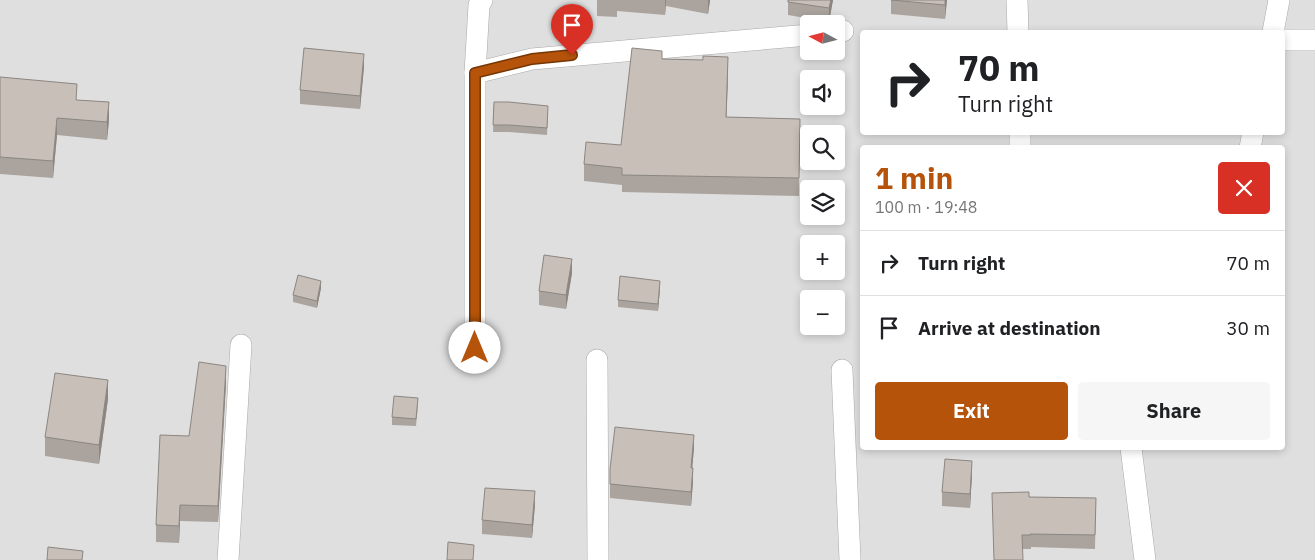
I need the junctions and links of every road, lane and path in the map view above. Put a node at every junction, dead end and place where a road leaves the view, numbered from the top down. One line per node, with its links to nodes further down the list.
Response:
1 (482, 0): 9 (street)
2 (1017, 0): 4 (street)
3 (1279, 0): 5 (street)
4 (1018, 30)
5 (1273, 30)
6 (800, 35): 9 (street)
7 (1285, 40): 8 (street)
8 (1315, 40)
9 (475, 73): 11 (street)
10 (241, 345): 15 (street)
11 (475, 348)
12 (597, 360): 16 (street)
13 (842, 370): 17 (street)
14 (1131, 450): 18 (street)
15 (228, 560)
16 (598, 560)
17 (850, 560)
18 (1145, 560)

